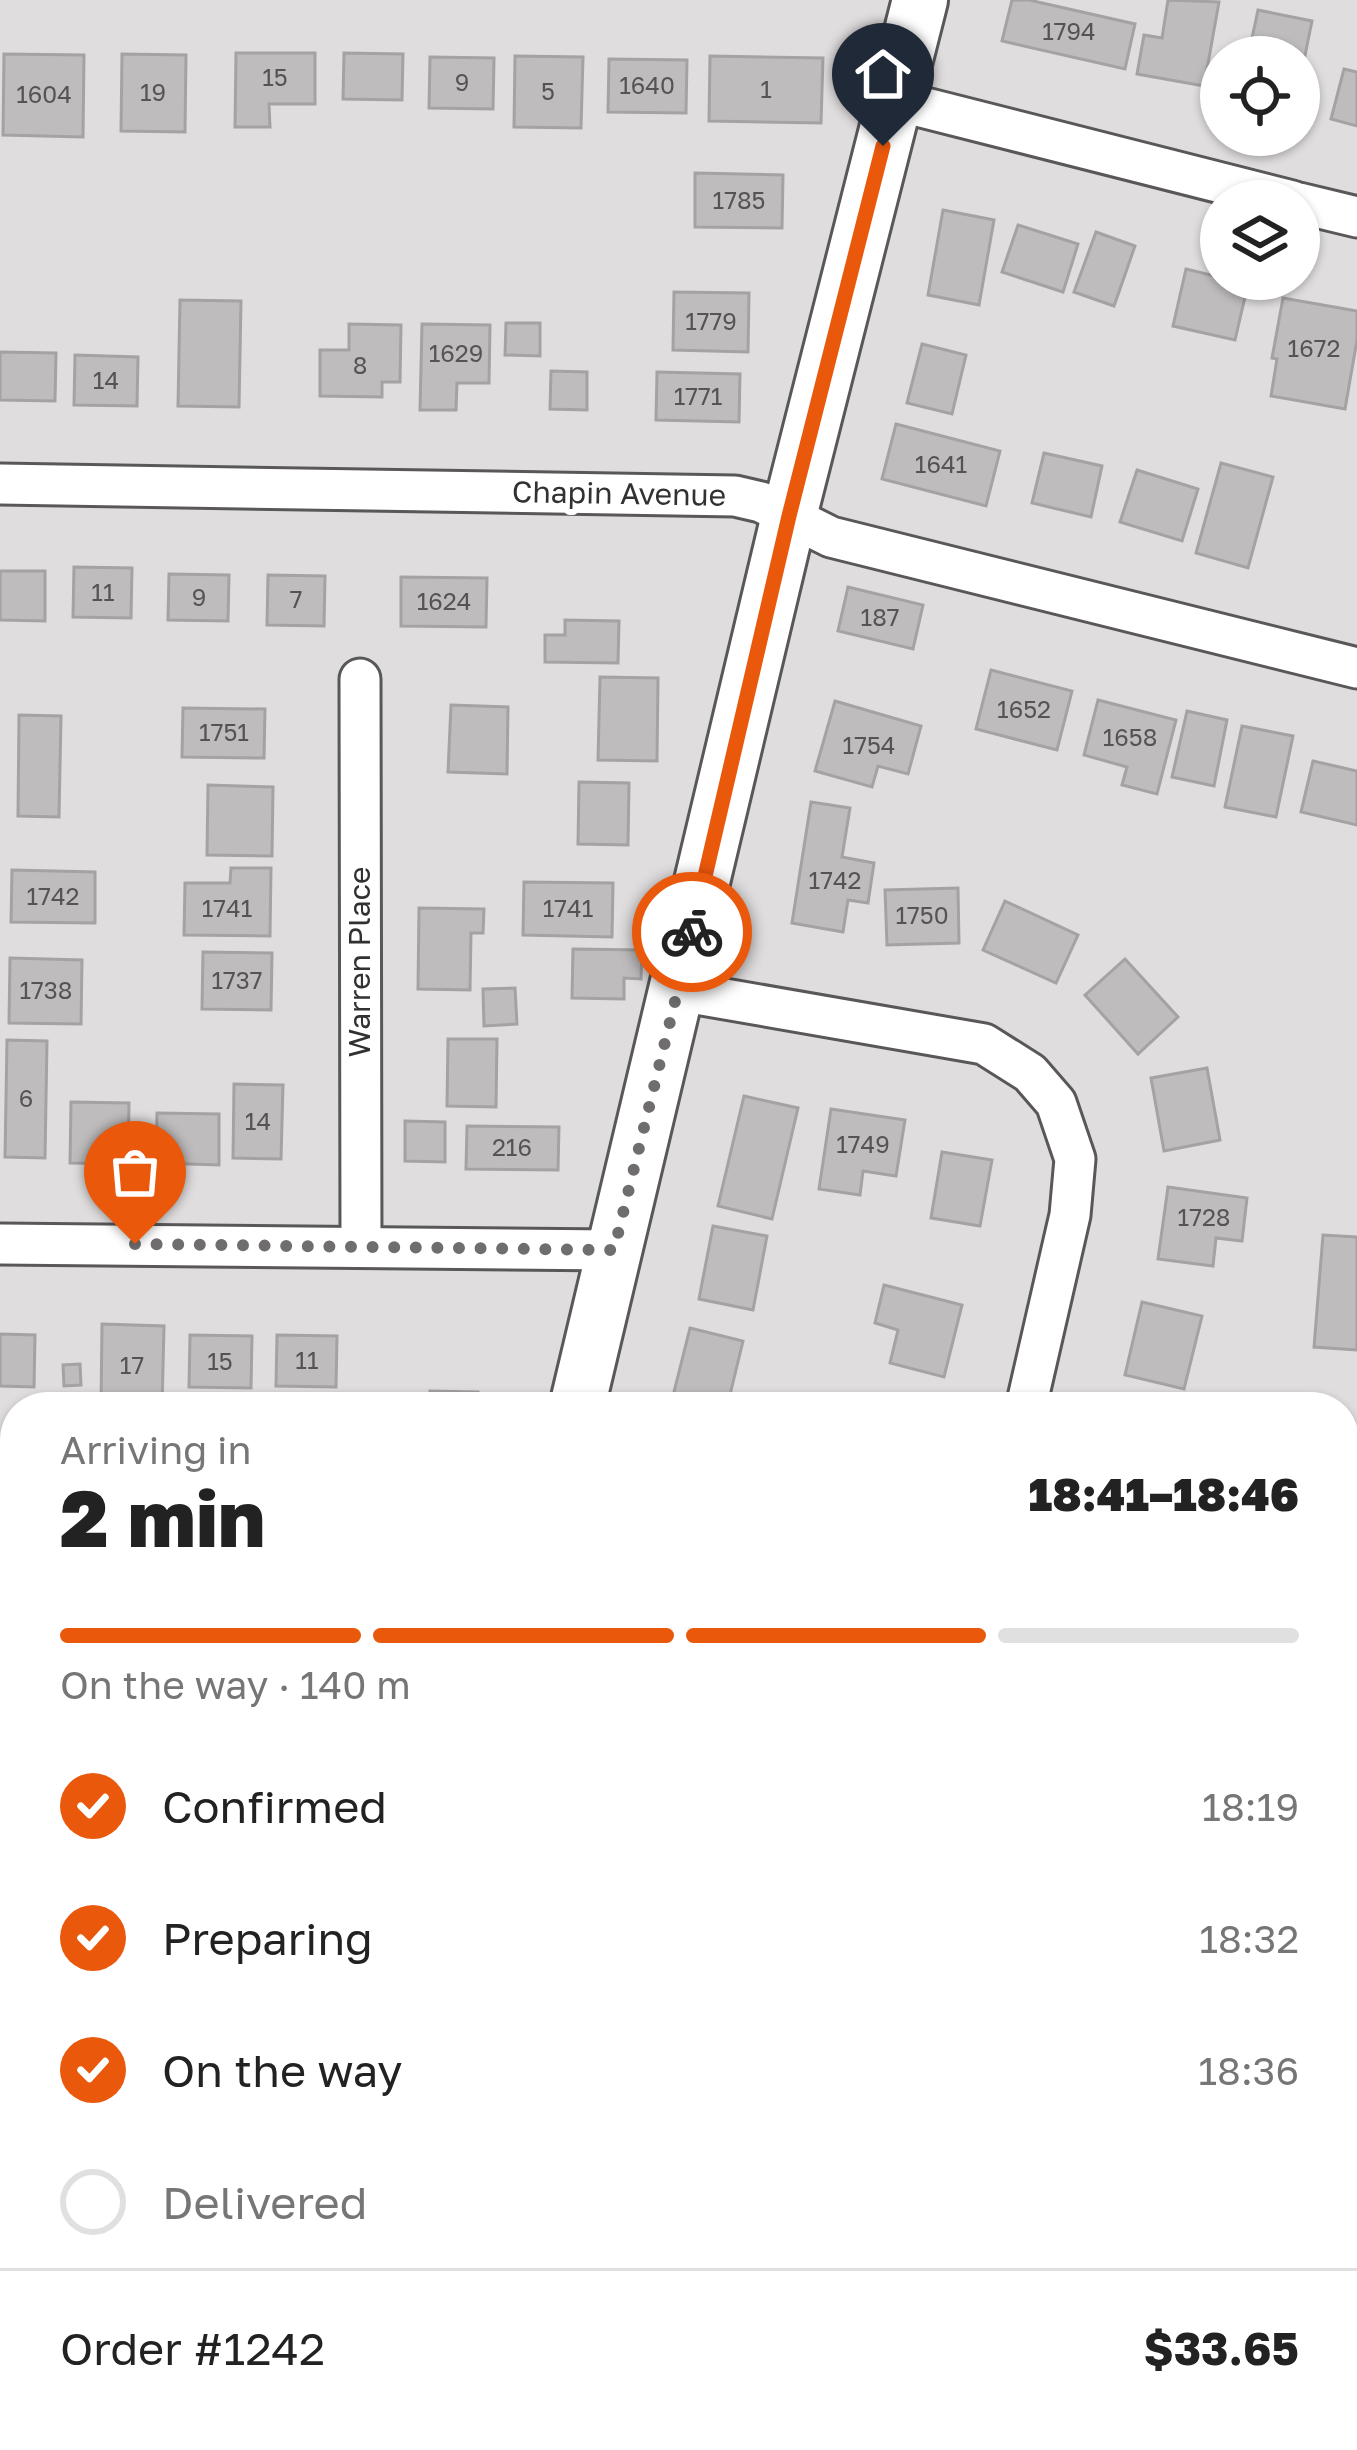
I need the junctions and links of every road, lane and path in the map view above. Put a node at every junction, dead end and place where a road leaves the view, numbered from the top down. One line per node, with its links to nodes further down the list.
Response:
1 (920, 0): 2 (street)
2 (894, 100): 3 (street); 7 (street)
3 (1209, 180)
4 (1320, 208): 5 (street)
5 (1357, 217)
6 (0, 484): 7 (street, Chapin Avenue)
7 (789, 516): 8 (street, Chapin Avenue); 10 (street)
8 (1357, 668)
9 (360, 680): 12 (street, Warren Place)
10 (679, 991): 13 (street); 15 (street)
11 (0, 1244): 12 (street)
12 (361, 1245): 13 (street)
13 (614, 1250): 14 (street)
14 (581, 1392)
15 (1029, 1392)

